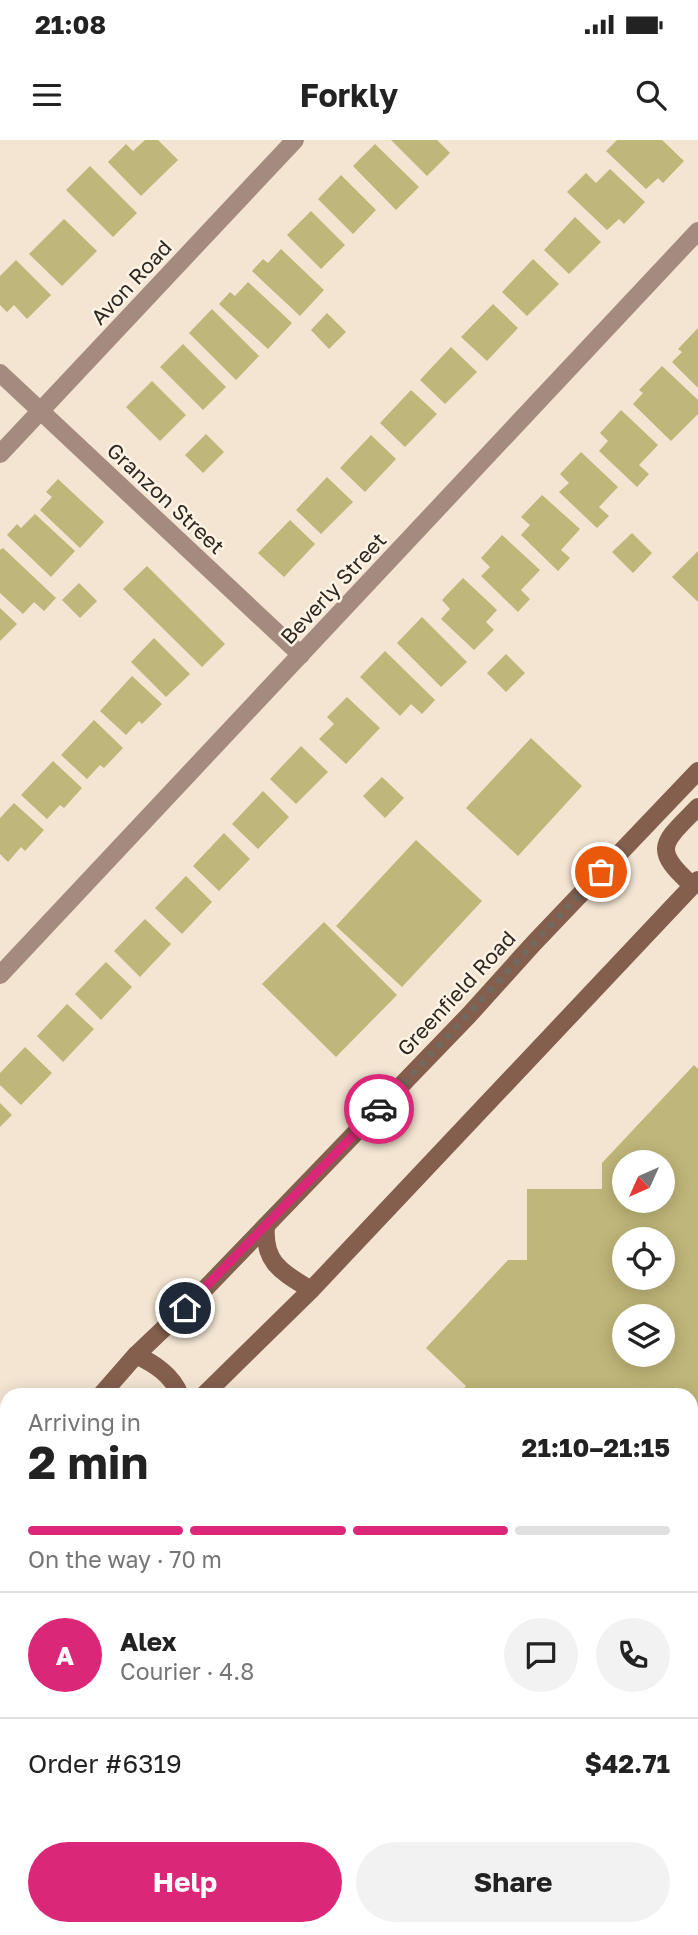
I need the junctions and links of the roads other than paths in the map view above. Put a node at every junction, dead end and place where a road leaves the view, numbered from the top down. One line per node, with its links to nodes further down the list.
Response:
1 (295, 140): 4 (street, Avon Road)
2 (698, 231): 6 (street, Beverly Street)
3 (0, 373): 4 (street, Granzon Street)
4 (41, 412): 5 (street, Avon Road); 6 (street, Granzon Street)
5 (0, 454)
6 (301, 655): 10 (street, Beverly Street)
7 (698, 771): 11 (main road, Greenfield Road)
8 (698, 807): 9 (main road)
9 (696, 885): 12 (main road)
10 (0, 975)
11 (266, 1226): 12 (main road); 13 (main road, Greenfield Road)
12 (312, 1290): 16 (main road)
13 (136, 1355): 14 (main road, Greenfield Road); 15 (main road)
14 (107, 1388)
15 (175, 1388)
16 (211, 1388)

